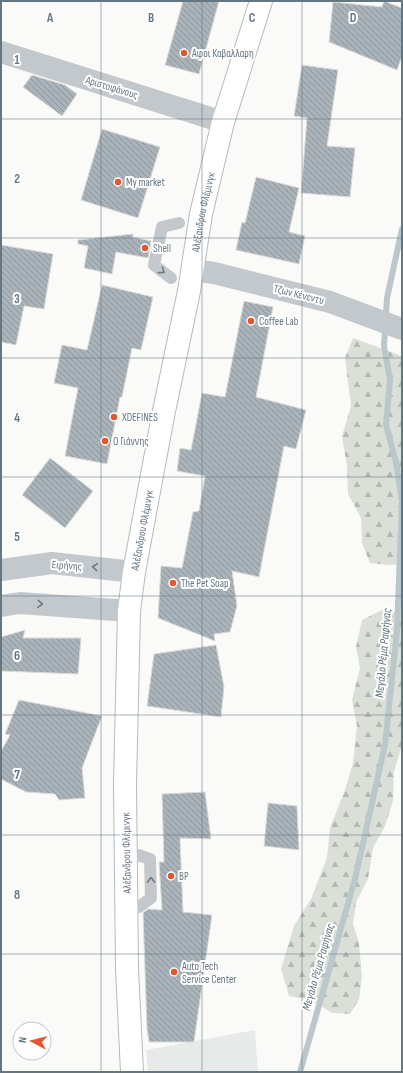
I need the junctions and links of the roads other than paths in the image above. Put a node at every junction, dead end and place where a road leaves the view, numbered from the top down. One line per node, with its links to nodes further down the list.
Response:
1 (261, 1): 3 (main road, Αλέξανδρου Φλέμινγκ)
2 (1, 52): 3 (street, Αριστοφάνους)
3 (223, 122): 5 (main road, Αλέξανδρου Φλέμινγκ)
4 (180, 223): 6 (lane, one-way to 6)
5 (193, 270): 7 (street, Τζων Κένεντυ); 9 (main road, Αλέξανδρου Φλέμινγκ)
6 (171, 278)
7 (402, 329)
8 (1, 570): 9 (street, Ειρήνης, one-way to 8)
9 (134, 572): 11 (main road, Αλέξανδρου Φλέμινγκ)
10 (1, 606): 11 (street, one-way to 11)
11 (130, 611): 14 (main road, Αλέξανδρου Φλέμινγκ)
12 (138, 855): 13 (lane, one-way to 12)
13 (139, 907)
14 (132, 1072)

